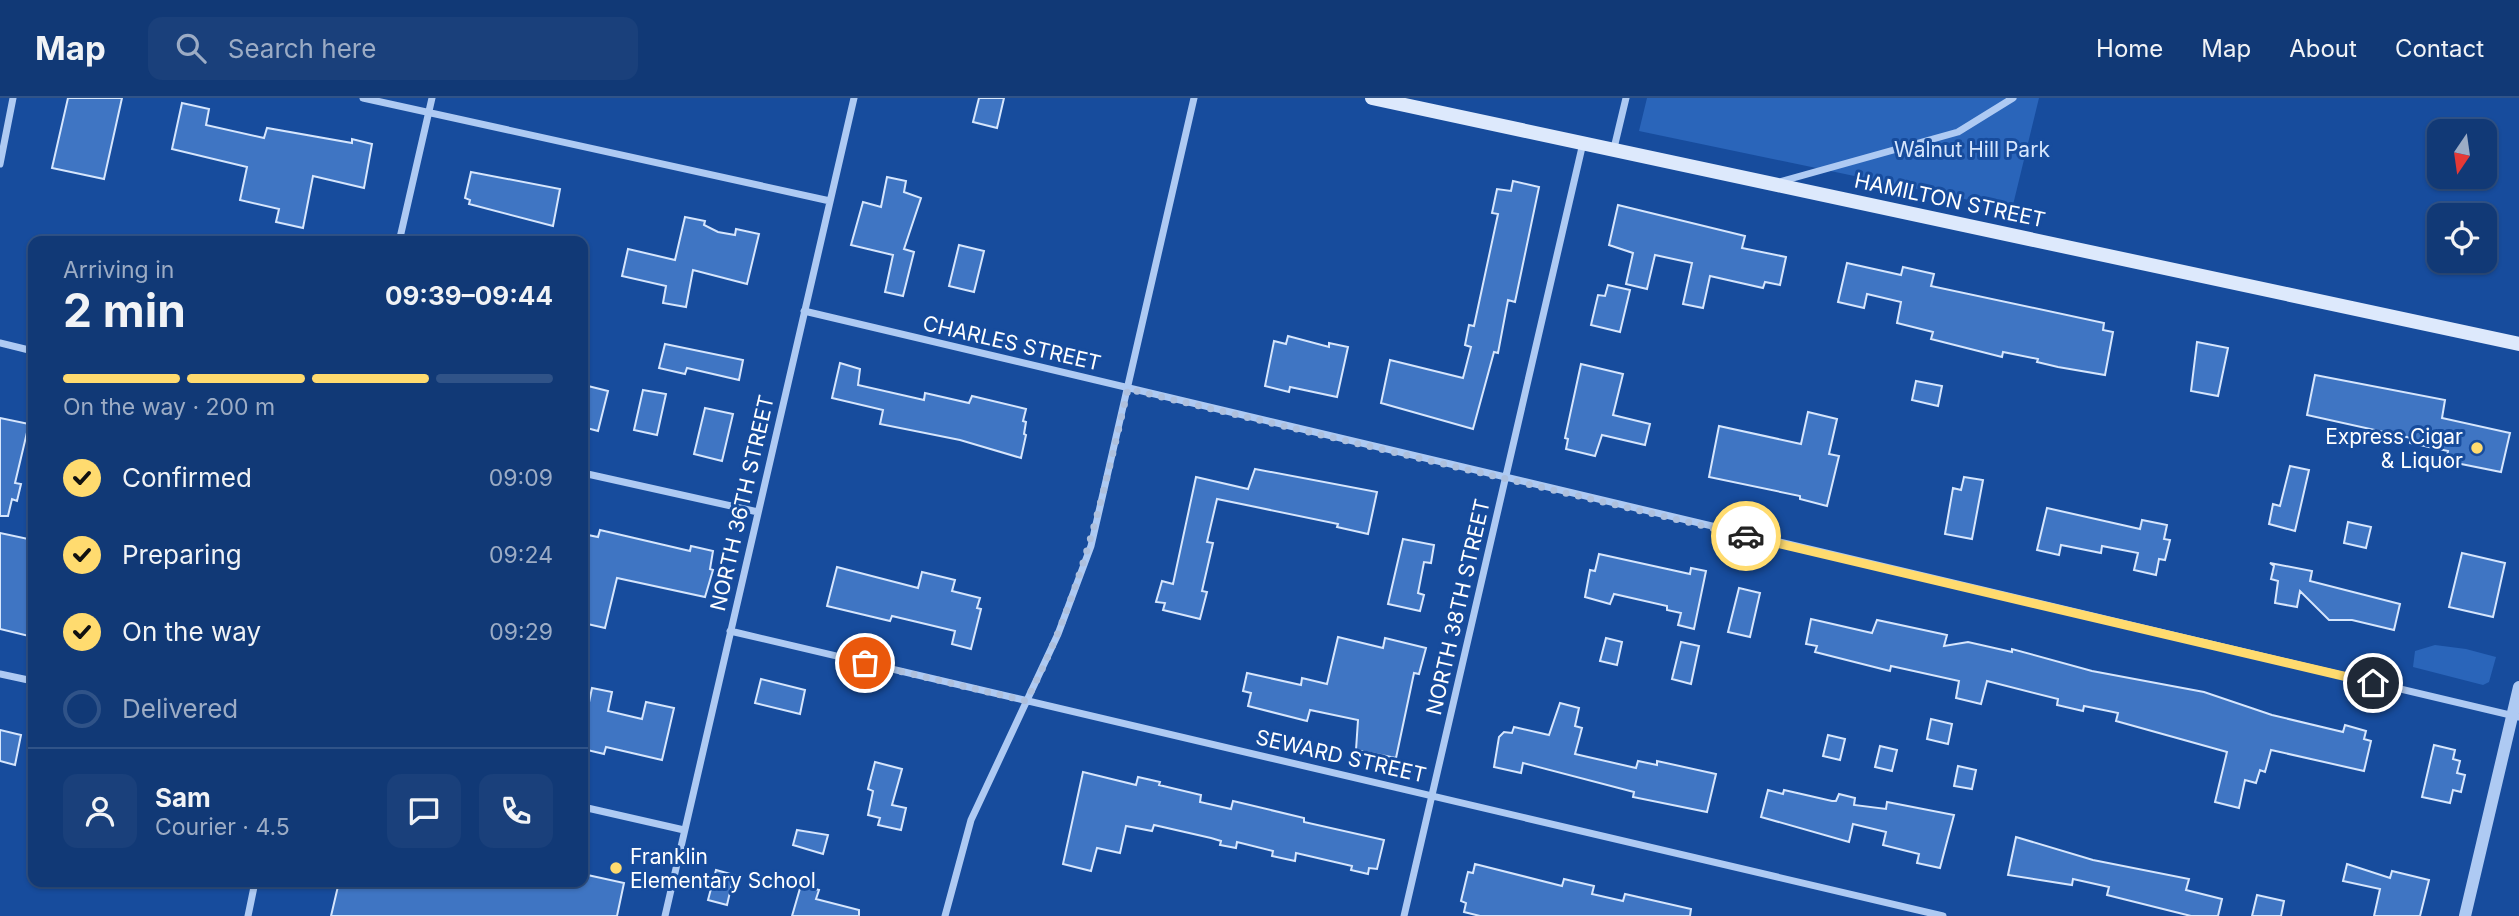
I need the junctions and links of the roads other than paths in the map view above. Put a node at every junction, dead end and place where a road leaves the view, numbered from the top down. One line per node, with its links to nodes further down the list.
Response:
1 (13, 98): 12 (street)
2 (363, 98): 9 (street)
3 (432, 98): 9 (street)
4 (854, 98): 14 (street, NORTH 36TH STREET)
5 (1194, 98): 20 (street)
6 (1372, 98): 10 (main road, HAMILTON STREET)
7 (1626, 98): 11 (street)
8 (2013, 98): 13 (street)
9 (429, 113): 14 (street); 15 (street)
10 (1583, 142): 11 (main road, HAMILTON STREET); 22 (street, NORTH 38TH STREET)
11 (1615, 148): 13 (main road, HAMILTON STREET)
12 (0, 164)
13 (1774, 183): 18 (main road, HAMILTON STREET)
14 (830, 201): 16 (street, NORTH 36TH STREET)
15 (401, 236)
16 (804, 311): 20 (street, CHARLES STREET); 23 (street, NORTH 36TH STREET)
17 (0, 343): 19 (street)
18 (2519, 344)
19 (28, 350)
20 (1128, 389): 22 (street, CHARLES STREET); 28 (street)
21 (588, 474): 23 (street)
22 (1506, 479): 29 (street, CHARLES STREET); 30 (street, NORTH 38TH STREET)
23 (758, 512): 24 (street, NORTH 36TH STREET)
24 (730, 631): 28 (street, SEWARD STREET); 32 (street, NORTH 36TH STREET)
25 (0, 674): 26 (street)
26 (28, 680)
27 (2519, 687): 29 (street)
28 (1026, 701): 30 (street, SEWARD STREET); 36 (street)
29 (2516, 717): 39 (street)
30 (1432, 796): 37 (street, NORTH 38TH STREET); 38 (street, SEWARD STREET)
31 (588, 808): 32 (street)
32 (684, 830): 35 (street, NORTH 36TH STREET)
33 (254, 887): 34 (street)
34 (248, 916)
35 (665, 916)
36 (945, 916)
37 (1404, 916)
38 (1944, 916)
39 (2465, 916)

